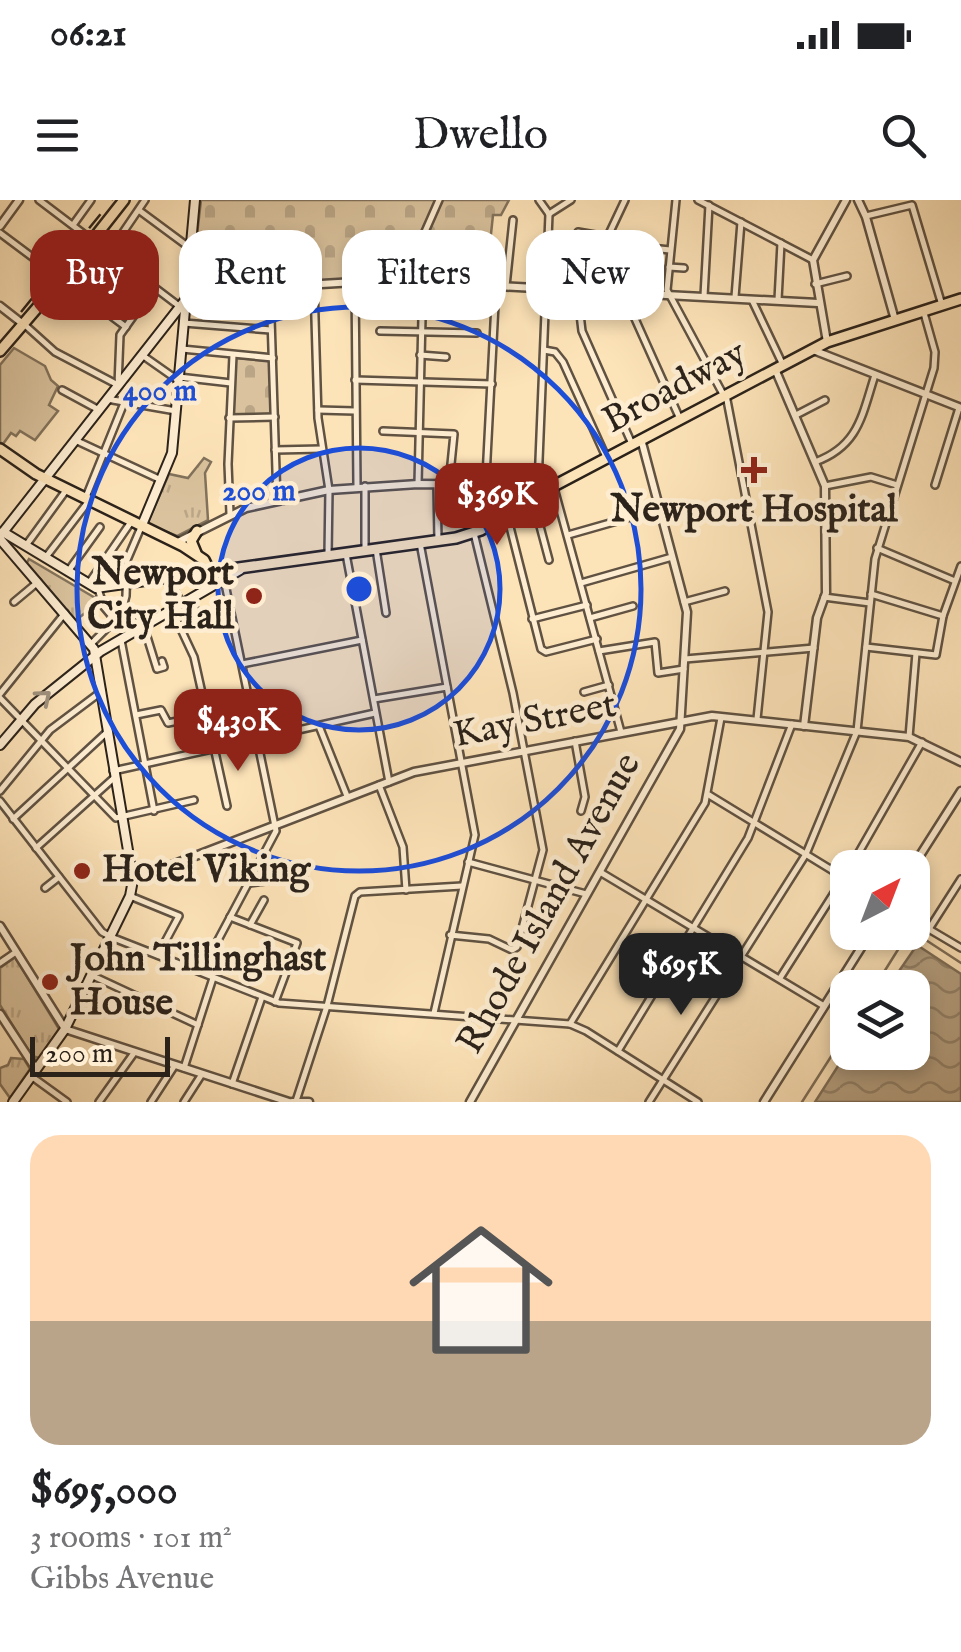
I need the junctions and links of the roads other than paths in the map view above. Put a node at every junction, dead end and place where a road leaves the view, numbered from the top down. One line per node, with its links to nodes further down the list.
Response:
1 (20, 200): 22 (street)
2 (39, 200): 21 (street)
3 (91, 200): 21 (street)
4 (124, 200): 24 (main road)
5 (145, 200): 16 (street)
6 (196, 200): 26 (main road)
7 (439, 200): 27 (street)
8 (539, 200): 17 (street)
9 (571, 200): 17 (street)
10 (625, 200): 29 (street)
11 (676, 200): 33 (street)
12 (698, 200): 15 (street)
13 (846, 200): 35 (street)
14 (858, 200): 18 (street)
15 (709, 206): 20 (street); 44 (street)
16 (140, 212): 25 (street); 30 (street)
17 (549, 214): 28 (street)
18 (866, 216): 50 (street); 66 (street)
19 (513, 220): 40 (street)
20 (741, 222): 31 (street); 45 (street)
21 (72, 225): 23 (street)
22 (0, 230): 34 (street)
23 (79, 230)
24 (100, 230)
25 (126, 230)
26 (193, 230)
27 (426, 230)
28 (548, 230)
29 (610, 230)
30 (179, 240)
31 (780, 243): 35 (street); 48 (street)
32 (664, 249): 33 (street)
33 (670, 250): 36 (street)
34 (30, 255)
35 (813, 260): 39 (street)
36 (669, 267): 37 (street); 43 (street)
37 (684, 268)
38 (847, 276): 39 (street)
39 (815, 284): 49 (street)
40 (506, 286): 41 (street)
41 (526, 287)
42 (664, 294): 43 (street)
43 (669, 294): 44 (street); 94 (street)
44 (704, 296): 45 (street)
45 (735, 298): 46 (street)
46 (751, 298): 48 (street); 84 (street)
47 (961, 299): 50 (main road, Broadway)
48 (778, 300): 49 (street)
49 (818, 303): 74 (street)
50 (942, 305): 53 (main road, Broadway)
51 (0, 306): 68 (street)
52 (179, 309): 79 (main road)
53 (924, 310): 66 (main road, Broadway); 93 (street)
54 (30, 316): 68 (main road)
55 (118, 320): 69 (street)
56 (130, 320): 69 (street)
57 (184, 320): 67 (main road)
58 (272, 320): 70 (street)
59 (315, 320): 100 (street)
60 (355, 320): 87 (street)
61 (421, 320): 72 (street)
62 (495, 320): 90 (street)
63 (545, 320): 76 (street)
64 (580, 320): 110 (street)
65 (636, 320): 106 (street)
66 (895, 320): 74 (main road, Broadway)
67 (184, 323): 70 (street); 75 (main road)
68 (23, 324): 78 (main road); 91 (street)
69 (126, 326): 91 (street)
70 (272, 330): 83 (street)
71 (380, 331): 72 (street)
72 (421, 332): 73 (street); 80 (street)
73 (477, 333)
74 (827, 342): 77 (main road, Broadway)
75 (182, 349): 81 (street); 86 (main road)
76 (544, 350): 115 (street); 130 (street)
77 (812, 350): 84 (main road, Broadway); 85 (street)
78 (0, 351)
79 (142, 355): 86 (street); 91 (main road)
80 (420, 355): 82 (street); 88 (street)
81 (233, 356): 83 (street); 89 (street)
82 (446, 357)
83 (273, 358): 104 (street)
84 (779, 367): 94 (main road, Broadway); 103 (street)
85 (874, 375): 93 (street); 116 (street)
86 (179, 379): 89 (street); 101 (main road)
87 (355, 380): 88 (street); 102 (street)
88 (420, 382): 90 (street); 108 (street)
89 (232, 383): 105 (street)
90 (492, 384): 122 (street)
91 (118, 385): 95 (main road)
92 (62, 390): 99 (street)
93 (926, 394): 98 (street); 124 (street)
94 (725, 396): 106 (main road, Broadway); 193 (street)
95 (107, 400): 97 (street); 99 (main road)
96 (825, 400): 103 (street)
97 (124, 403): 101 (street); 114 (street)
98 (960, 408): 125 (street)
99 (99, 410): 109 (main road)
100 (318, 410): 102 (street); 112 (street)
101 (176, 411): 118 (main road)
102 (356, 411): 126 (street)
103 (796, 415): 116 (street)
104 (275, 417): 105 (street); 113 (street)
105 (229, 418): 135 (street)
106 (680, 419): 110 (main road, Broadway)
107 (383, 431): 108 (street)
108 (420, 432): 119 (street); 121 (street)
109 (76, 440): 114 (street); 117 (main road)
110 (636, 442): 115 (main road, Broadway); 133 (street, Rhode Island Avenue)
111 (0, 449): 117 (main road)
112 (322, 449): 113 (street); 129 (street)
113 (275, 450): 132 (street)
114 (104, 454): 118 (street); 131 (street)
115 (606, 458): 123 (main road, Broadway)
116 (816, 462): 127 (street)
117 (46, 478): 128 (main road); 142 (main road)
118 (161, 480): 136 (main road)
119 (418, 484): 120 (street); 126 (street)
120 (438, 484): 121 (street); 143 (street)
121 (450, 484): 122 (street)
122 (489, 484): 130 (street); 137 (street)
123 (554, 485): 130 (main road, Broadway); 141 (street)
124 (897, 485): 127 (street); 147 (street)
125 (935, 485)
126 (361, 486): 129 (street); 146 (street)
127 (825, 486): 169 (street)
128 (68, 488): 131 (main road); 148 (street)
129 (329, 490): 132 (street); 151 (street)
130 (538, 491): 134 (main road, Broadway); 154 (street)
131 (88, 499): 136 (main road); 153 (street)
132 (277, 501): 135 (street)
133 (660, 509): 141 (street); 152 (street, Rhode Island Avenue)
134 (507, 513): 137 (main road, Broadway); 183 (street)
135 (230, 514): 139 (street)
136 (137, 523): 144 (main road); 165 (street); 166 (street)
137 (492, 523): 140 (main road, Broadway)
138 (100, 527): 159 (street)
139 (197, 531): 144 (street); 150 (main road)
140 (474, 533): 143 (main road, Broadway); 225 (street)
141 (568, 535): 164 (street)
142 (1, 536): 148 (main road); 155 (main road)
143 (438, 540): 145 (main road, Broadway)
144 (176, 543): 150 (main road)
145 (420, 543): 146 (main road, Broadway); 200 (street)
146 (368, 548): 149 (main road, Broadway); 179 (street)
147 (877, 548): 162 (street); 168 (street)
148 (29, 549): 153 (main road); 155 (main road)
149 (346, 553): 151 (main road, Broadway); 188 (street)
150 (197, 555): 158 (main road)
151 (328, 556): 157 (main road, Broadway)
152 (672, 557): 164 (street); 172 (street, Rhode Island Avenue)
153 (44, 559): 159 (main road)
154 (550, 560)
155 (20, 561): 163 (main road)
156 (961, 566): 162 (street)
157 (244, 567): 158 (main road, Broadway); 161 (main road)
158 (210, 572): 160 (main road, Broadway)
159 (67, 573): 166 (main road)
160 (168, 578): 165 (main road, Broadway); 170 (street)
161 (224, 579): 170 (main road); 197 (street)
162 (955, 581): 180 (street)
163 (38, 582): 171 (street); 178 (main road)
164 (581, 583): 174 (street)
165 (126, 584): 166 (main road, Broadway); 177 (street)
166 (94, 587): 184 (street)
167 (725, 590): 172 (street)
168 (871, 594): 173 (street); 180 (street)
169 (824, 597): 173 (street); 191 (street)
170 (186, 601): 176 (main road); 181 (street)
171 (14, 602)
172 (684, 602): 198 (street, Rhode Island Avenue)
173 (870, 603): 190 (street)
174 (587, 605): 182 (street); 183 (street)
175 (634, 606): 182 (street)
176 (172, 610): 185 (main road); 207 (street)
177 (120, 612): 184 (street); 185 (street)
178 (65, 614): 189 (main road); 203 (street)
179 (386, 614)
180 (943, 616): 194 (street)
181 (199, 617)
182 (590, 618): 186 (street)
183 (532, 619): 186 (street)
184 (115, 620): 189 (street)
185 (142, 627): 187 (main road); 196 (street)
186 (596, 639): 192 (street)
187 (121, 640): 195 (main road); 206 (street)
188 (362, 640): 197 (street); 204 (street)
189 (90, 644): 195 (main road)
190 (866, 647): 194 (street); 215 (street)
191 (814, 648): 193 (street); 214 (street)
192 (600, 651): 198 (street); 199 (street)
193 (764, 652): 198 (street); 209 (street)
194 (916, 654): 218 (street)
195 (96, 657): 201 (main road); 210 (main road, one-way to 195)
196 (162, 661)
197 (242, 664): 219 (street)
198 (685, 664): 211 (street, Rhode Island Avenue)
199 (609, 684): 202 (street); 217 (street)
200 (447, 687): 204 (street); 227 (street)
201 (102, 692): 216 (main road); 221 (street)
202 (584, 692)
203 (0, 696): 210 (street)
204 (374, 699): 205 (street)
205 (375, 714): 213 (street); 231 (street)
206 (136, 715): 207 (street); 228 (street)
207 (208, 715): 224 (street)
208 (722, 715): 209 (street, Kay Street); 211 (street, Kay Street); 236 (street)
209 (757, 719): 212 (street, Kay Street)
210 (21, 720): 221 (street); 223 (main road)
211 (682, 721): 217 (street, Kay Street); 253 (street, Rhode Island Avenue)
212 (792, 724): 214 (street, Kay Street); 245 (street)
213 (319, 726): 219 (street); 237 (street)
214 (804, 726): 215 (street, Kay Street)
215 (856, 731): 218 (street, Kay Street); 250 (street)
216 (106, 732): 229 (street); 230 (main road)
217 (622, 732): 220 (street, Kay Street)
218 (909, 738): 222 (street, Kay Street)
219 (258, 740): 224 (street); 246 (street)
220 (575, 740): 225 (street, Kay Street); 242 (street)
221 (40, 741): 229 (street); 233 (street)
222 (922, 742): 226 (street, Kay Street); 248 (street)
223 (0, 745)
224 (214, 749): 228 (street); 240 (street)
225 (525, 750): 227 (street, Kay Street); 258 (street)
226 (961, 762)
227 (462, 763): 231 (street, Kay Street); 251 (street)
228 (146, 764): 230 (street); 241 (street)
229 (67, 769): 235 (street); 243 (street)
230 (114, 774): 235 (street); 244 (main road)
231 (388, 782): 232 (street, Kay Street)
232 (380, 785): 237 (street, Kay Street); 262 (street)
233 (0, 791)
234 (961, 792): 249 (street)
235 (92, 795): 244 (street); 247 (street)
236 (709, 795): 245 (street); 265 (street)
237 (347, 796): 246 (street, Kay Street)
238 (194, 800): 241 (street)
239 (0, 802): 243 (street)
240 (227, 806)
241 (154, 811): 244 (street)
242 (581, 811)
243 (13, 819): 247 (street)
244 (122, 820): 257 (main road)
245 (755, 823): 250 (street); 271 (street)
246 (276, 824): 257 (street, Kay Street); 259 (street)
247 (36, 848): 255 (street)
248 (861, 850)
249 (924, 850)
250 (806, 854): 252 (street); 279 (street)
251 (468, 862): 258 (street); 260 (street)
252 (830, 866)
253 (600, 872): 263 (street, Rhode Island Avenue); 265 (street)
254 (304, 876): 259 (street)
255 (59, 877): 261 (street); 275 (street)
256 (961, 879): 272 (street)
257 (133, 880): 264 (main road)
258 (535, 880): 263 (street); 274 (street)
259 (248, 882): 268 (street)
260 (462, 886): 262 (street); 274 (street)
261 (45, 888)
262 (406, 890): 288 (street)
263 (587, 894): 292 (street, Rhode Island Avenue)
264 (130, 896): 275 (main road); 280 (street)
265 (649, 899): 271 (street); 293 (street)
266 (264, 900): 269 (street)
267 (830, 900): 285 (street)
268 (230, 918): 269 (street); 282 (street)
269 (250, 925): 287 (street)
270 (0, 926): 278 (street)
271 (695, 926): 279 (street); 296 (street)
272 (930, 927)
273 (930, 930): 276 (street)
274 (450, 936): 291 (street)
275 (111, 937): 280 (street); 283 (main road)
276 (961, 948)
277 (860, 950): 289 (street)
278 (16, 952): 281 (street); 295 (street)
279 (742, 954): 285 (street); 301 (street)
280 (158, 955): 282 (street)
281 (0, 963)
282 (200, 973): 284 (street)
283 (92, 976): 294 (street); 295 (main road)
284 (213, 978): 286 (street); 294 (street)
285 (780, 978): 289 (street)
286 (262, 997): 287 (street); 302 (street)
287 (275, 1002): 288 (street)
288 (327, 1006): 291 (street); 309 (street)
289 (824, 1006): 314 (street)
290 (0, 1014): 299 (street)
291 (434, 1014): 292 (street)
292 (517, 1020): 293 (street); 311 (street, Rhode Island Avenue)
293 (570, 1024): 296 (street)
294 (198, 1025): 298 (street)
295 (65, 1029): 297 (street); 299 (main road)
296 (618, 1051): 301 (street)
297 (134, 1053): 298 (street); 306 (street)
298 (179, 1067): 300 (street); 307 (street)
299 (33, 1072): 304 (main road); 305 (street)
300 (202, 1074): 302 (street); 308 (street)
301 (663, 1080): 312 (street); 313 (street)
302 (232, 1084): 303 (street)
303 (265, 1099): 309 (street)
304 (12, 1102)
305 (67, 1102)
306 (99, 1102)
307 (151, 1102)
308 (184, 1102)
309 (292, 1102): 310 (street)
310 (309, 1102)
311 (470, 1102)
312 (648, 1102)
313 (698, 1102)
314 (764, 1102)

